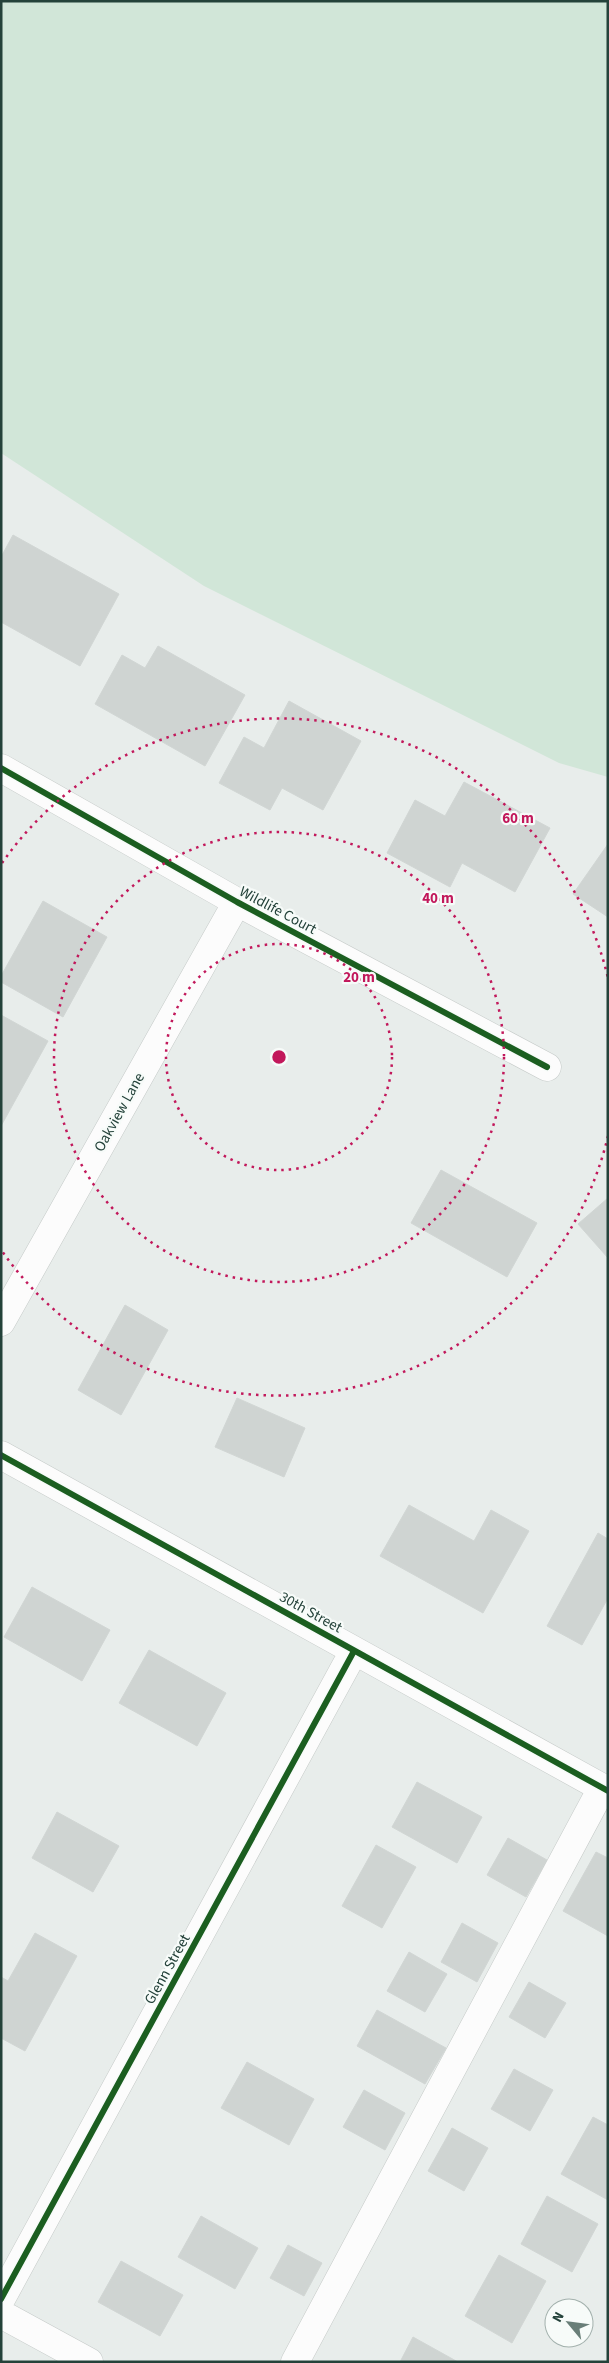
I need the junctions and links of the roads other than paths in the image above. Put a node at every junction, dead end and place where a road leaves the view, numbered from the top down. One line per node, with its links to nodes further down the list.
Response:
1 (1, 768): 2 (street, Wildlife Court)
2 (237, 902): 3 (street, Wildlife Court); 4 (street, Oakview Lane)
3 (547, 1067)
4 (1, 1322)
5 (1, 1455): 6 (street, 30th Street)
6 (354, 1651): 7 (street, 30th Street); 8 (street, Glenn Street)
7 (605, 1790): 11 (street)
8 (1, 2299)
9 (1, 2314): 10 (street)
10 (89, 2362)
11 (295, 2362)

